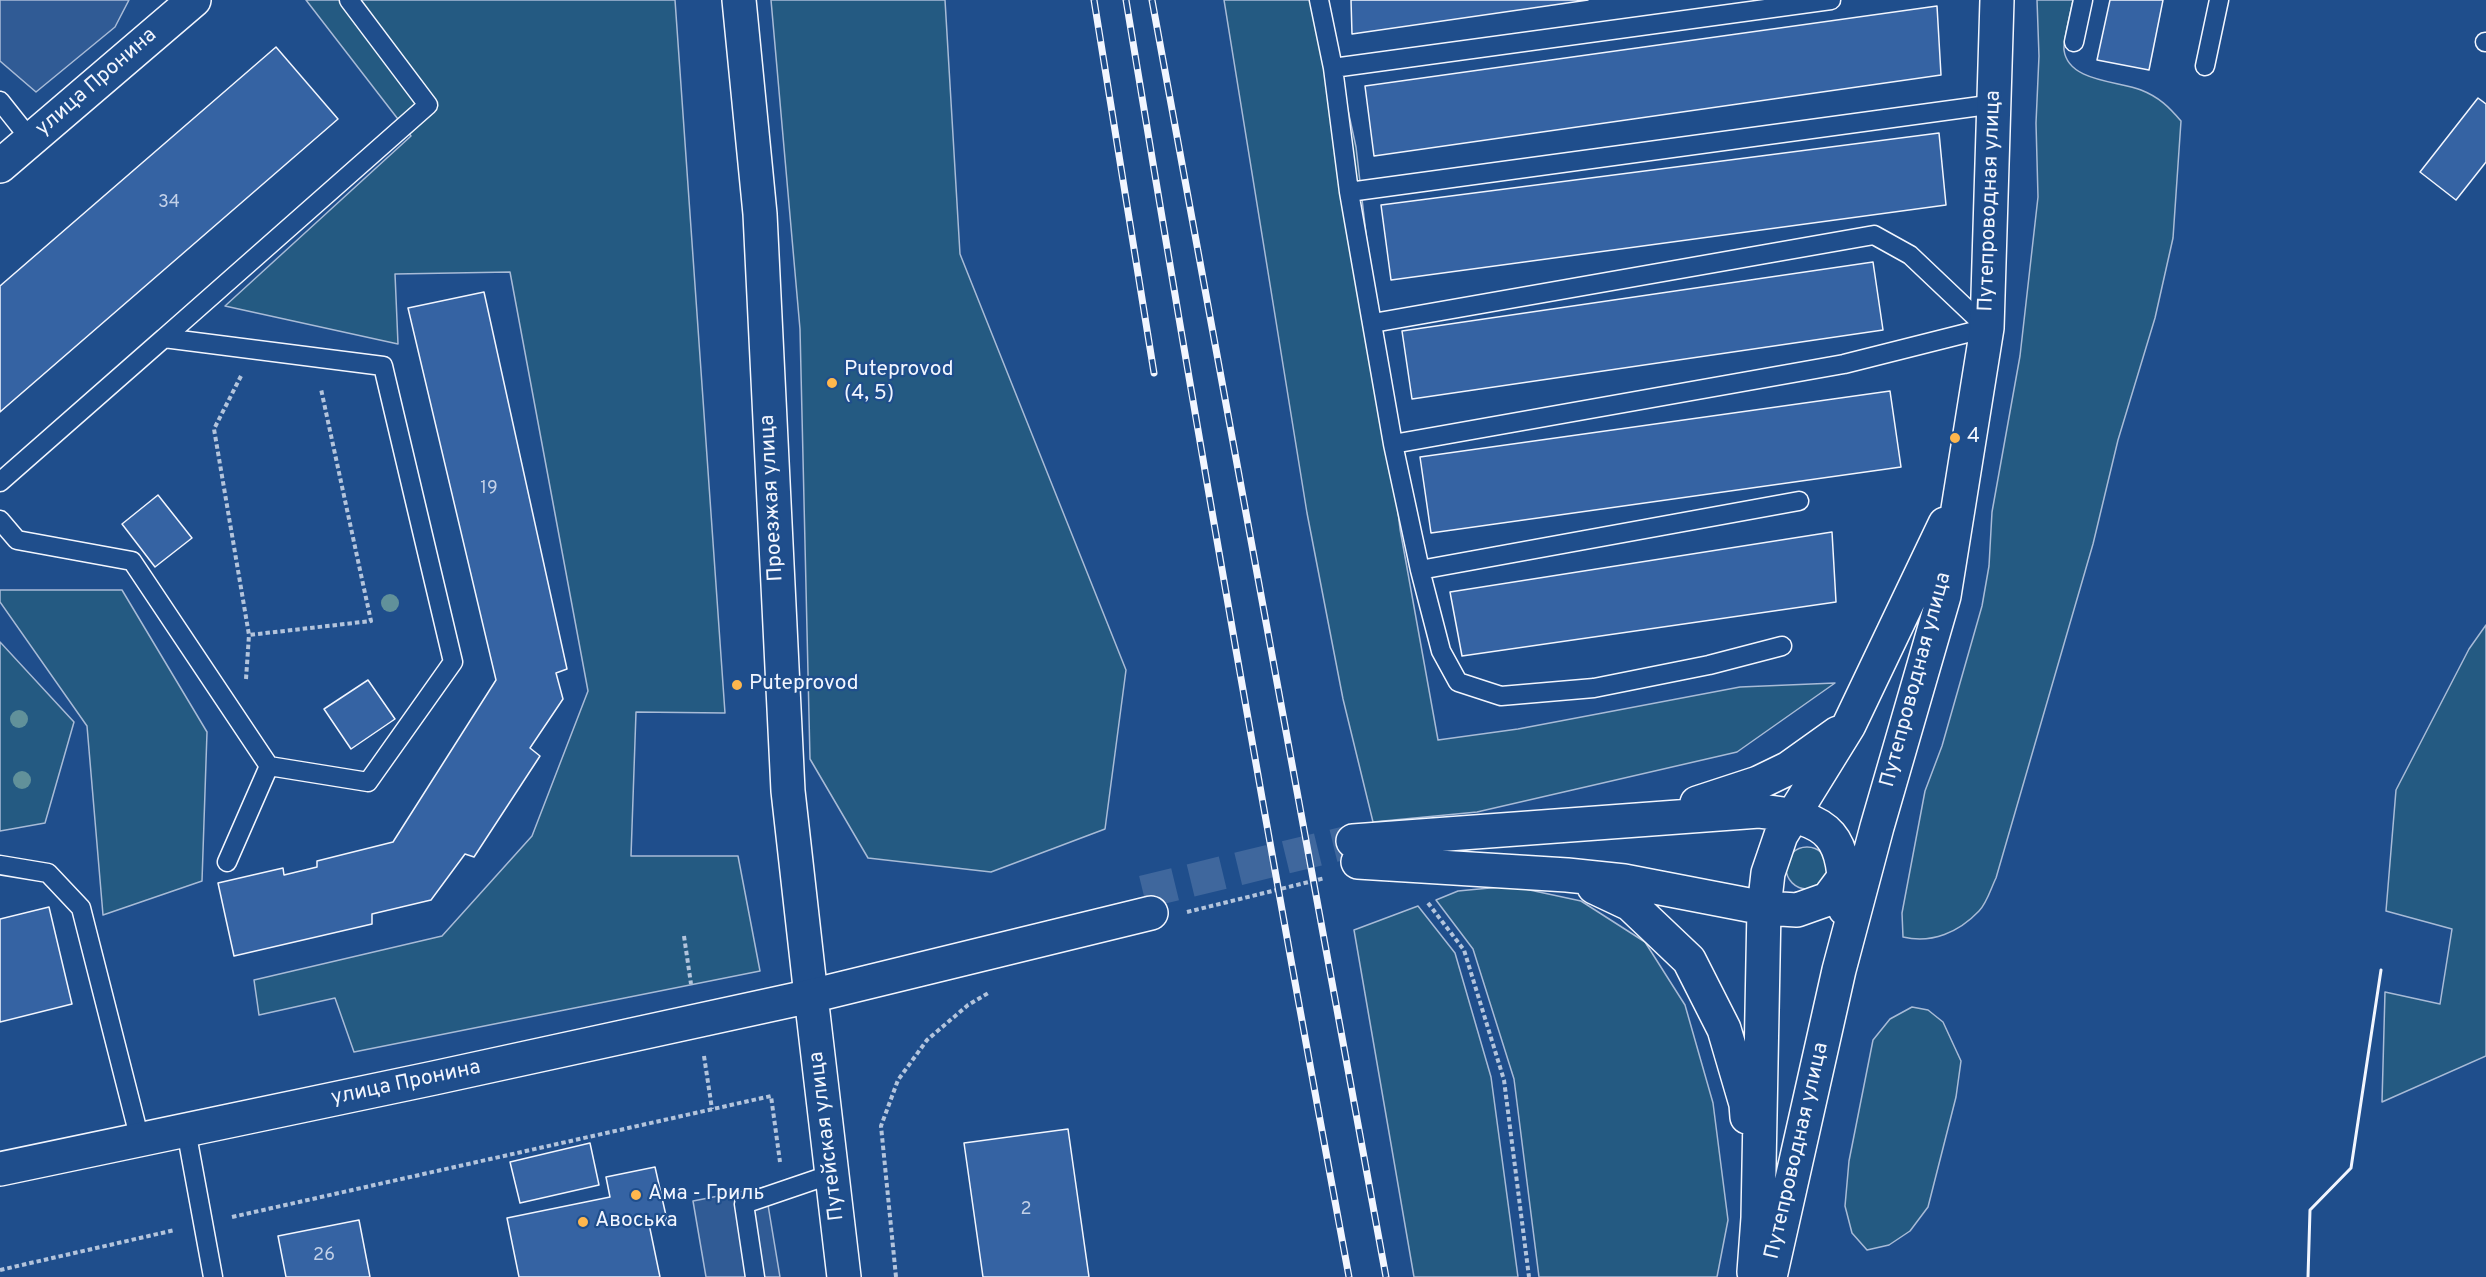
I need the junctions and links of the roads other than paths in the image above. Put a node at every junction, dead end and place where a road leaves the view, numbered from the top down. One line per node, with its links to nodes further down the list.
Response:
1 (194, 0): 14 (main road, улица Пронина)
2 (349, 0): 19 (lane)
3 (739, 0): 39 (main road, Проезжая улица)
4 (1319, 0): 11 (lane)
5 (1831, 0): 11 (lane)
6 (1997, 0): 13 (main road, Путепроводная улица)
7 (2083, 0): 9 (lane)
8 (2219, 0): 10 (lane)
9 (2074, 42)
10 (2205, 66)
11 (1333, 68): 16 (lane)
12 (0, 101): 14 (lane)
13 (1995, 104): 16 (lane); 18 (main road, Путепроводная улица)
14 (30, 140): 15 (main road, улица Пронина)
15 (0, 166)
16 (1350, 192): 17 (lane)
17 (1373, 323): 18 (lane); 20 (lane)
18 (1987, 328): 20 (lane); 22 (main road, Путепроводная улица)
19 (164, 338): 21 (lane); 28 (lane)
20 (1393, 444): 25 (lane)
21 (0, 482)
22 (1960, 493): 27 (main road); 31 (main road, Путепроводная улица)
23 (1798, 501): 25 (lane)
24 (0, 520): 28 (lane)
25 (1420, 570): 26 (lane)
26 (1782, 646)
27 (1849, 725): 29 (main road); 30 (main road)
28 (269, 766): 32 (lane)
29 (1794, 814): 30 (main road); 35 (main road); 37 (main road)
30 (1634, 820): 34 (main road)
31 (1877, 827): 35 (main road); 38 (main road, Путепроводная улица)
32 (227, 862)
33 (0, 865): 41 (lane)
34 (1568, 875): 37 (main road); 44 (main road)
35 (1845, 878): 37 (main road); 38 (main road)
36 (1157, 906): 39 (main road, улица Пронина)
37 (1764, 908): 44 (main road)
38 (1839, 970): 49 (main road, Путепроводная улица)
39 (812, 996): 40 (main road, улица Пронина); 43 (main road, Путейская улица)
40 (186, 1130): 41 (main road, улица Пронина); 45 (lane)
41 (140, 1140): 42 (main road, улица Пронина)
42 (0, 1169)
43 (832, 1174): 46 (lane); 47 (main road, Путейская улица)
44 (1758, 1218): 48 (main road)
45 (213, 1277)
46 (755, 1277)
47 (844, 1277)
48 (1753, 1277)
49 (1770, 1277)

